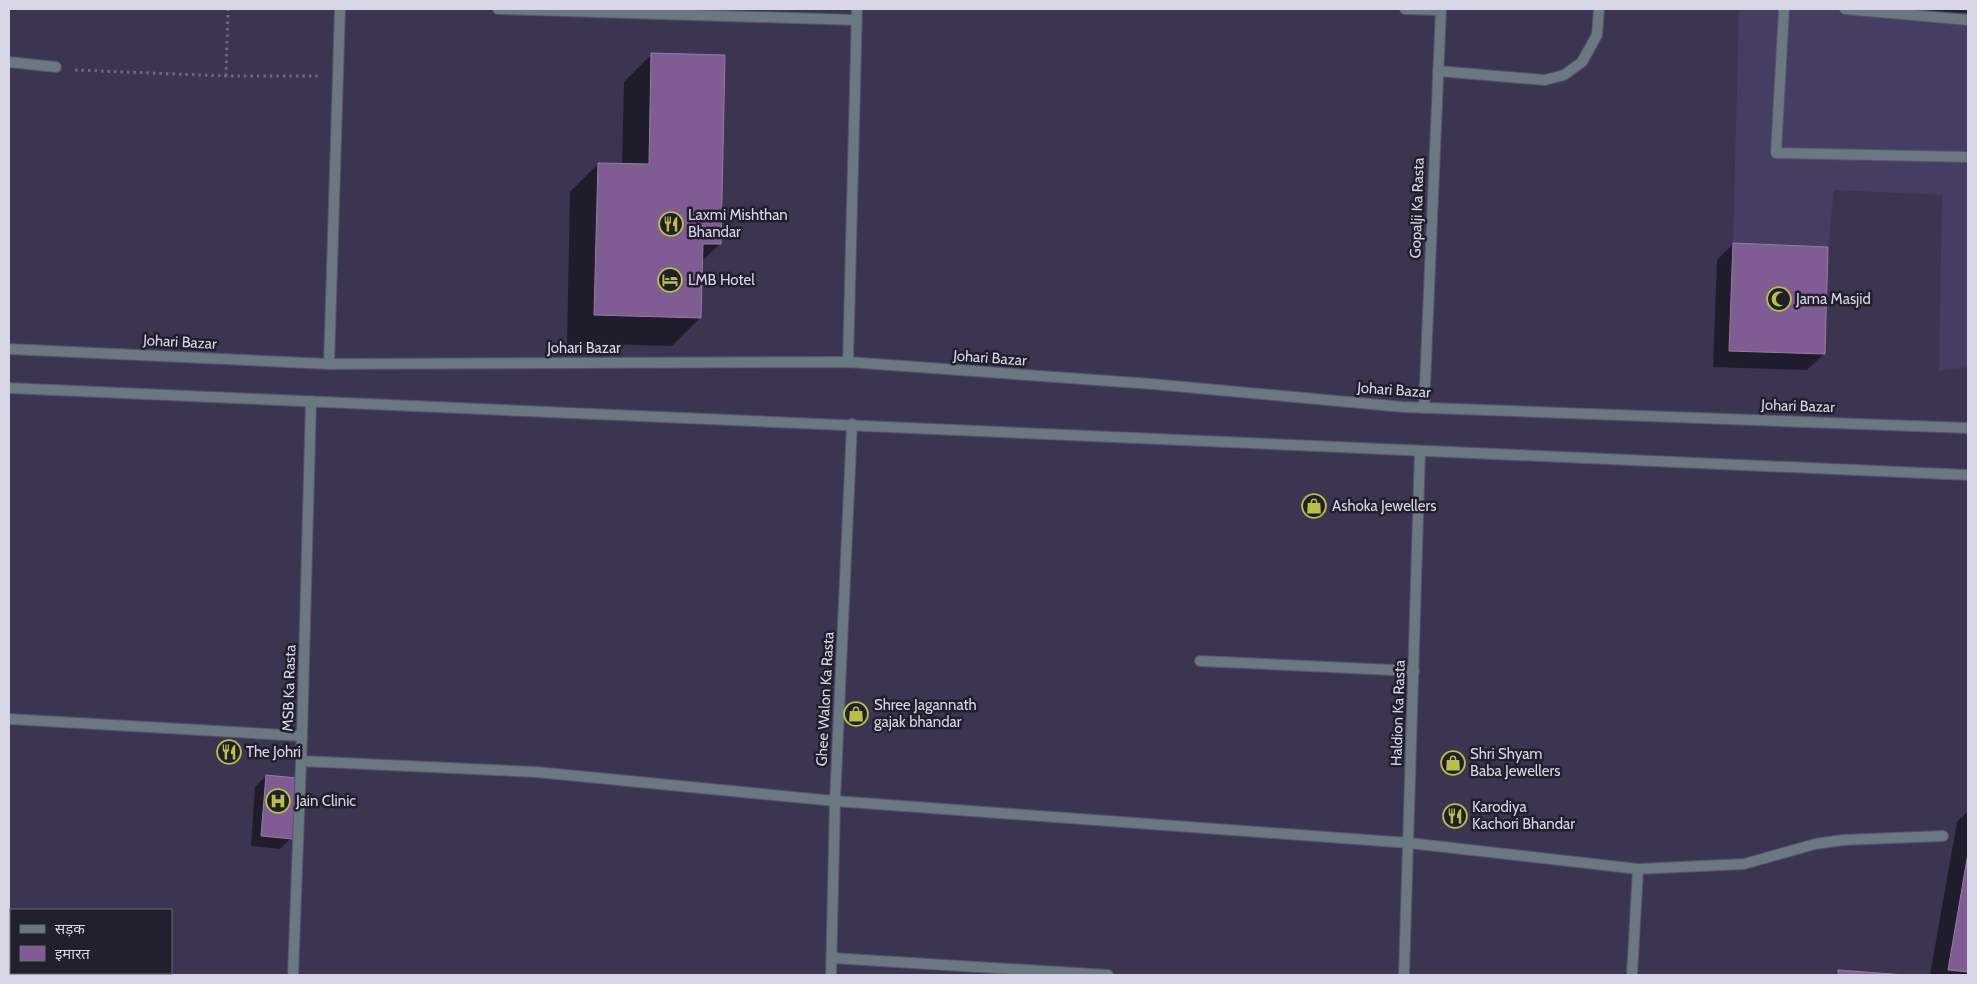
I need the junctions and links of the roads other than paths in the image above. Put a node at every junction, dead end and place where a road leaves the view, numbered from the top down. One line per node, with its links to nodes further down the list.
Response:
1 (340, 9): 18 (street)
2 (498, 9): 10 (street)
3 (857, 9): 10 (street)
4 (1405, 9): 8 (street)
5 (1599, 9): 14 (street)
6 (1784, 9): 15 (street)
7 (1845, 9): 9 (street)
8 (1441, 10): 14 (street, Gopalji Ka Rasta)
9 (1890, 11): 11 (street)
10 (856, 20): 17 (street)
11 (1968, 20)
12 (9, 62): 13 (street)
13 (56, 67)
14 (1438, 71): 21 (street, Gopalji Ka Rasta)
15 (1968, 157)
16 (9, 349): 18 (street, Johari Bazar)
17 (848, 362): 18 (street, Johari Bazar); 21 (street, Johari Bazar)
18 (329, 364)
19 (9, 388): 20 (street)
20 (312, 401): 22 (street); 29 (street, MSB Ka Rasta)
21 (1424, 408): 23 (street, Johari Bazar)
22 (852, 424): 24 (street); 31 (street, Ghee Walon Ka Rasta)
23 (1968, 428)
24 (1420, 451): 25 (street); 27 (street, Haldion Ka Rasta)
25 (1968, 475)
26 (1200, 661): 27 (street)
27 (1414, 671): 33 (street, Haldion Ka Rasta)
28 (9, 719): 29 (street)
29 (302, 736): 30 (street, MSB Ka Rasta)
30 (302, 762): 31 (street); 38 (street, MSB Ka Rasta)
31 (835, 801): 33 (street); 35 (street, Ghee Walon Ka Rasta)
32 (1943, 836): 34 (street)
33 (1409, 843): 34 (street); 41 (street, Haldion Ka Rasta)
34 (1638, 869): 42 (street)
35 (832, 958): 39 (street, Ghee Walon Ka Rasta); 40 (street)
36 (74, 974): 37 (street)
37 (87, 975)
38 (292, 975)
39 (832, 975)
40 (1108, 975)
41 (1404, 975)
42 (1632, 975)

